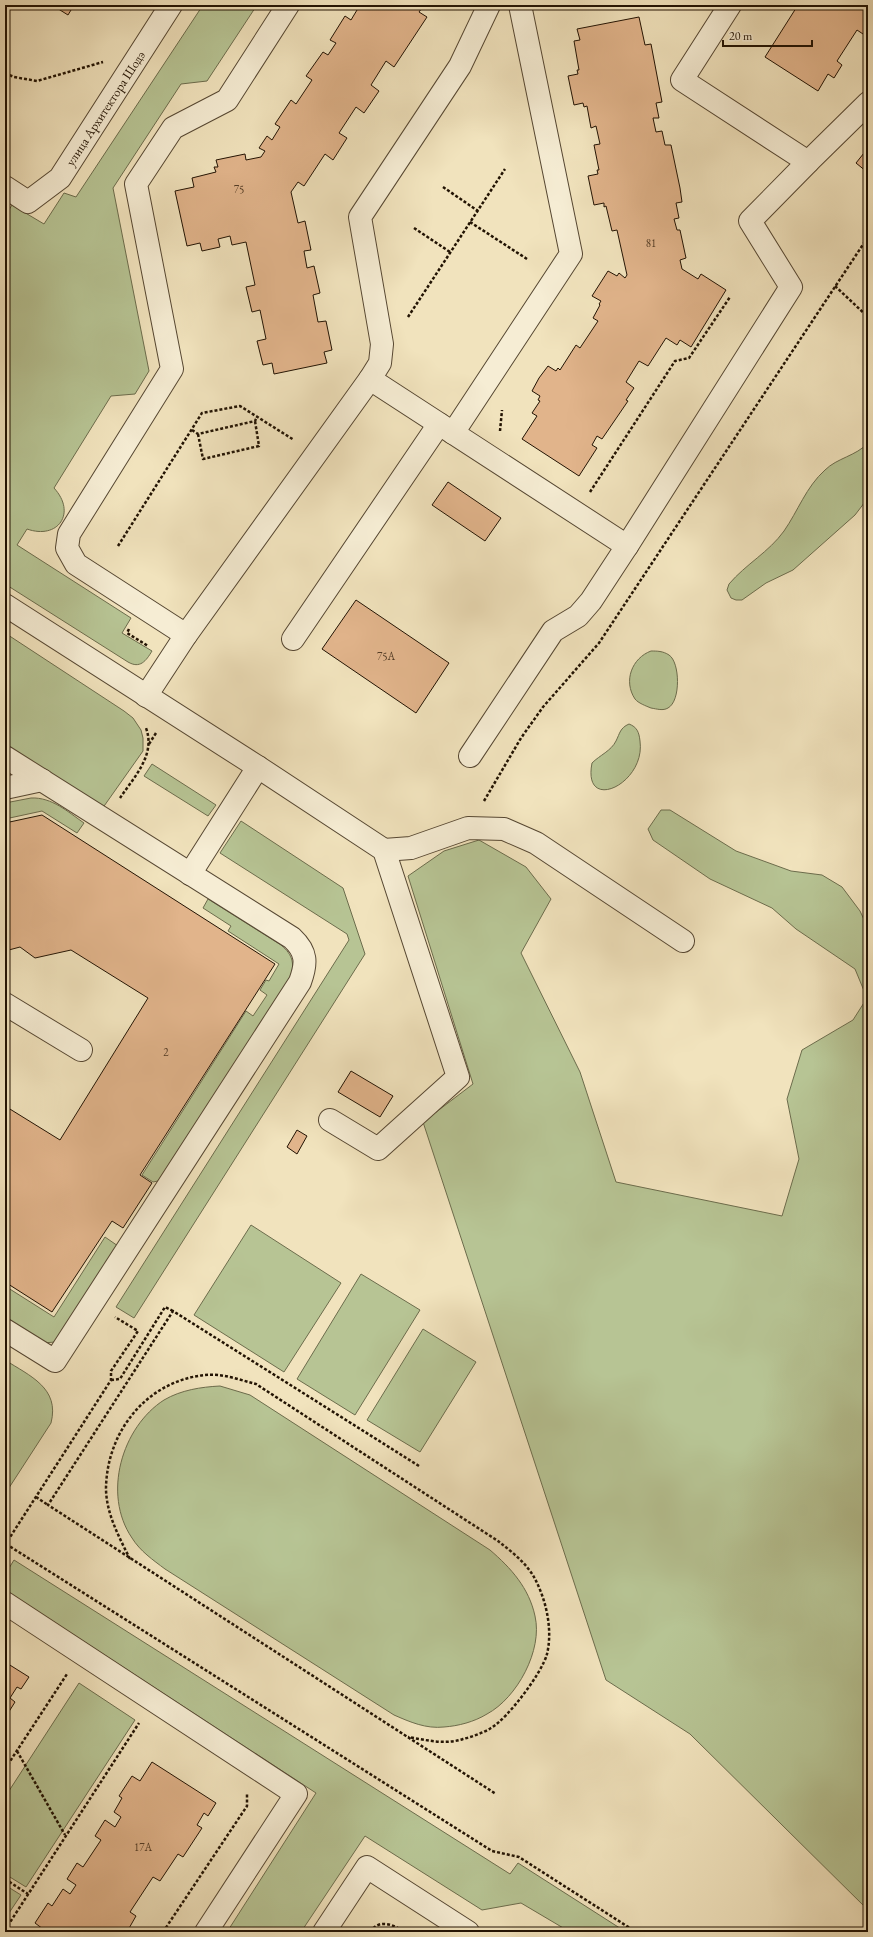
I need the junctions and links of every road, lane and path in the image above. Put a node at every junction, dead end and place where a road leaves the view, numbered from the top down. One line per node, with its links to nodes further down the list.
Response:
1 (171, 5): 11 (street, улица Архитектора Шодэ)
2 (288, 5): 35 (street)
3 (489, 5): 22 (street)
4 (520, 5): 26 (street)
5 (730, 5): 9 (street)
6 (108, 61): 7 (path)
7 (5, 73)
8 (868, 103): 9 (street)
9 (808, 162): 33 (street)
10 (505, 169): 13 (path)
11 (5, 187)
12 (443, 187): 13 (path)
13 (478, 210): 14 (path)
14 (470, 222): 16 (path); 17 (path)
15 (414, 228): 16 (path)
16 (450, 252): 20 (path)
17 (527, 259)
18 (835, 286): 21 (path)
19 (730, 297): 31 (path)
20 (408, 317)
21 (868, 317)
22 (370, 379): 26 (street); 30 (street)
23 (503, 405): 29 (path)
24 (257, 417): 25 (path); 27 (path); 30 (path)
25 (254, 421): 28 (path); 28 (path)
26 (446, 429): 33 (street); 36 (street)
27 (192, 430): 28 (path); 32 (path)
28 (198, 434)
29 (501, 435)
30 (316, 454): 35 (street)
31 (590, 492)
32 (118, 546)
33 (627, 546): 39 (street)
34 (5, 605): 37 (street)
35 (186, 635): 37 (street)
36 (293, 639)
37 (146, 696): 41 (street)
38 (144, 725): 44 (path)
39 (470, 756)
40 (5, 757): 42 (street)
41 (258, 768): 45 (street); 46 (street)
42 (42, 780): 43 (street); 44 (street)
43 (5, 788)
44 (106, 820): 46 (street)
45 (384, 850): 47 (street); 50 (street)
46 (190, 874): 51 (street)
47 (683, 941)
48 (5, 1004): 49 (street)
49 (81, 1050)
50 (330, 1120)
51 (92, 1303): 53 (street); 54 (path)
52 (172, 1311): 54 (path); 55 (path); 57 (path)
53 (5, 1330)
54 (111, 1380): 56 (path)
55 (419, 1466)
56 (36, 1497): 57 (path); 58 (path)
57 (48, 1505): 59 (path)
58 (5, 1545): 78 (path)
59 (131, 1559): 63 (path); 63 (path)
60 (5, 1603): 73 (street)
61 (70, 1670): 64 (path)
62 (142, 1718): 68 (path)
63 (406, 1736): 67 (path)
64 (17, 1751): 65 (path); 68 (path)
65 (5, 1769)
66 (247, 1790): 72 (path)
67 (496, 1794)
68 (66, 1836): 70 (path)
69 (5, 1879): 70 (path)
70 (28, 1894): 71 (path)
71 (5, 1930)
72 (163, 1932)
73 (206, 1932)
74 (324, 1932): 77 (street)
75 (370, 1932): 76 (path)
76 (405, 1932)
77 (468, 1932)
78 (636, 1932)

